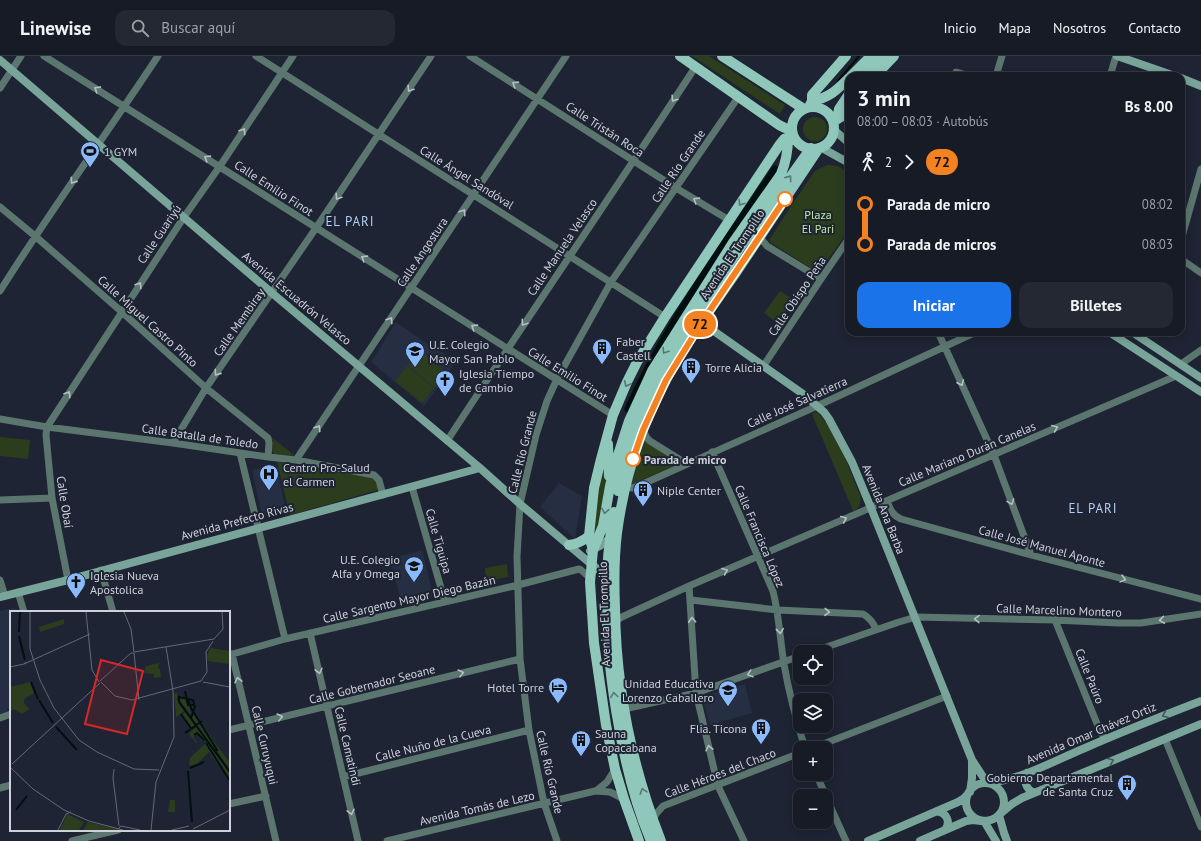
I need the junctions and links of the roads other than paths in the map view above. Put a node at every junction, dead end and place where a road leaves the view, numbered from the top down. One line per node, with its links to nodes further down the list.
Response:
1 (21, 56): 19 (street)
2 (44, 56): 34 (street, Calle Emilio Finot, one-way to 2)
3 (158, 56): 34 (street)
4 (256, 56): 26 (street, Calle Ángel Sandóval)
5 (293, 56): 26 (street, Calle Guariyú)
6 (431, 56): 39 (street, Calle Membiray, one-way to 39)
7 (470, 56): 32 (street, Calle Tristán Roca, one-way to 7)
8 (566, 56): 32 (street, Calle Angostura)
9 (680, 56): 18 (main road)
10 (722, 56): 35 (main road)
11 (846, 56): 35 (main road)
12 (871, 56): 20 (main road)
13 (882, 56): 21 (main road)
14 (894, 56): 22 (main road)
15 (1002, 56): 23 (street)
16 (1116, 56): 24 (street); 25 (street)
17 (0, 60): 19 (street, Avenida Escuadrón Velasco)
18 (696, 66): 31 (main road); 43 (street, Calle Manuela Velasco, one-way to 43)
19 (12, 70): 30 (street); 41 (street, Avenida Escuadrón Velasco)
20 (855, 72)
21 (867, 72)
22 (879, 72)
23 (997, 72)
24 (1111, 72)
25 (1163, 72)
26 (282, 73): 39 (street, Calle Ángel Sandóval); 45 (street, Calle Guariyú, one-way to 26)
27 (1185, 80): 29 (street)
28 (845, 82): 35 (main road)
29 (1201, 86)
30 (0, 88)
31 (739, 96): 38 (main road); 47 (street, Calle Río Grande)
32 (538, 99): 43 (street, Calle Tristán Roca); 48 (street, Calle Angostura)
33 (845, 100): 37 (main road)
34 (124, 106): 41 (street); 45 (street, Calle Emilio Finot, one-way to 34)
35 (808, 106): 37 (main road); 38 (main road)
36 (845, 113): 37 (main road)
37 (834, 124): 40 (street); 42 (main road)
38 (791, 134): 42 (main road); 51 (main road, Avenida El Trompillo, one-way to 51); 100 (main road, Avenida El Trompillo, one-way to 100)
39 (379, 135): 48 (street, Calle Ángel Sandóval); 53 (street, Calle Membiray, one-way to 53)
40 (845, 138)
41 (99, 144): 50 (street, Avenida Escuadrón Velasco); 55 (street, one-way to 55)
42 (817, 148): 44 (street); 54 (main road, Avenida El Trompillo); 66 (main road, Avenida El Trompillo, one-way to 42)
43 (634, 161): 47 (street, Calle Tristán Roca); 57 (street, Calle Manuela Velasco)
44 (845, 161)
45 (220, 166): 50 (street, Calle Guariyú); 53 (street, Calle Emilio Finot)
46 (1201, 170): 52 (street)
47 (676, 188): 51 (street, Calle Tristán Roca, one-way to 47); 61 (street, Calle Río Grande)
48 (474, 195): 57 (street, Calle Ángel Sandóval); 62 (street, Calle Angostura, one-way to 48)
49 (0, 207): 55 (street, Calle Miguel Castro Pinto)
50 (184, 217): 64 (street, Avenida Escuadrón Velasco); 67 (street, Calle Guariyú, one-way to 50)
51 (729, 220): 68 (main road, Avenida El Trompillo)
52 (1185, 226)
53 (316, 228): 62 (street, Calle Emilio Finot, one-way to 53); 64 (street, Calle Membiray)
54 (760, 235): 60 (street); 65 (main road, Avenida El Trompillo)
55 (35, 236): 63 (street); 67 (street, Calle Miguel Castro Pinto)
56 (845, 244): 60 (street, Calle Obispo Peña)
57 (569, 256): 61 (street, Calle Ángel Sandóval); 75 (street, Calle Manuela Velasco, one-way to 75)
58 (1185, 262): 59 (street)
59 (1201, 273)
60 (821, 279): 78 (street, Calle Obispo Peña)
61 (611, 282): 68 (street, Calle Ángel Sandóval); 82 (street, Calle Río Grande)
62 (411, 288): 75 (street, Calle Emilio Finot, one-way to 62); 79 (street, Calle Angostura, one-way to 62)
63 (0, 291)
64 (272, 293): 79 (street, Avenida Escuadrón Velasco); 83 (street, Calle Membiray, one-way to 83)
65 (721, 293): 66 (main road); 69 (main road, Avenida El Trompillo)
66 (701, 308): 89 (main road, Avenida El Trompillo)
67 (122, 312): 83 (street, Calle Miguel Castro Pinto); 88 (street, Calle Guariyú, one-way to 67)
68 (665, 317): 86 (main road, Avenida El Trompillo, one-way to 86)
69 (702, 322): 78 (street, Avenida Ana Barba); 89 (main road, Avenida El Trompillo)
70 (940, 336): 74 (street)
71 (968, 336): 74 (street, Calle José Salvatierra)
72 (1115, 336): 80 (street)
73 (1138, 336): 77 (street)
74 (945, 347): 85 (street, Calle José Salvatierra); 95 (street, one-way to 95)
75 (507, 349): 82 (street, Calle Emilio Finot); 91 (street, Calle Manuela Velasco)
76 (1201, 350): 77 (street)
77 (1181, 364): 81 (street)
78 (764, 366): 85 (street, Avenida Ana Barba)
79 (360, 367): 91 (street, Avenida Escuadrón Velasco); 97 (street, Calle Angostura, one-way to 79)
80 (1176, 376): 84 (street); 95 (street, Calle Mariano Durán Canelas, one-way to 80)
81 (1201, 378)
82 (557, 379): 86 (street, Calle Emilio Finot); 107 (street, Calle Río Grande)
83 (206, 388): 92 (street, Calle Membiray); 96 (street, Calle Miguel Castro Pinto)
84 (1201, 392)
85 (817, 406): 93 (street, Calle José Salvatierra); 108 (street, Avenida Ana Barba)
86 (613, 415): 90 (main road, Avenida El Trompillo)
87 (0, 419): 88 (street, Calle Batalla de Toledo)
88 (47, 427): 92 (street, Calle Batalla de Toledo); 104 (street, Calle Obaí)
89 (640, 427): 98 (street); 101 (main road, Avenida El Trompillo); 111 (main road, Avenida El Trompillo)
90 (607, 436): 100 (main road); 110 (main road, Avenida El Trompillo)
91 (447, 441): 99 (street, Avenida Escuadrón Velasco)
92 (173, 442): 94 (street, Calle Batalla de Toledo)
93 (712, 452): 98 (street, Calle José Salvatierra); 116 (street, Calle Francisca López)
94 (240, 453): 96 (street, Calle Batalla de Toledo); 109 (street)
95 (994, 455): 106 (street, Calle Mariano Durán Canelas); 115 (street, one-way to 115)
96 (268, 457): 97 (street, Calle Batalla de Toledo)
97 (296, 460): 103 (street, Calle Batalla de Toledo)
98 (687, 464): 101 (street, Calle José Salvatierra)
99 (480, 468): 102 (street, Avenida Prefecto Rivas); 107 (street, Avenida Escuadrón Velasco)
100 (610, 486): 113 (main road, Avenida El Trompillo, one-way to 113)
101 (626, 486): 136 (main road, Avenida El Trompillo)
102 (412, 487): 103 (street, Avenida Prefecto Rivas); 129 (street, Calle Tiguipa)
103 (383, 495): 109 (street, Avenida Prefecto Rivas)
104 (52, 498): 105 (street); 122 (street, Calle Obaí)
105 (0, 500)
106 (887, 501): 108 (street, Calle Mariano Durán Canelas); 115 (street, Calle José Manuel Aponte)
107 (520, 504): 112 (street, Avenida Escuadrón Velasco); 123 (street, Calle Río Grande)
108 (871, 508): 116 (street, Calle Mariano Durán Canelas, one-way to 108); 134 (street, Avenida Ana Barba)
109 (257, 528): 118 (street, Avenida Prefecto Rivas); 139 (street)
110 (589, 536): 112 (main road); 113 (main road, Avenida El Trompillo)
111 (610, 538): 113 (street); 119 (main road, Avenida El Trompillo)
112 (569, 545): 114 (street, Avenida Escuadrón Velasco)
113 (593, 550): 114 (street); 117 (main road, Avenida El Trompillo)
114 (580, 555): 117 (street, Avenida Escuadrón Velasco)
115 (1031, 555): 127 (street, Calle José Manuel Aponte, one-way to 127)
116 (758, 556): 124 (street, Calle Mariano Durán Canelas, one-way to 116); 130 (street, Calle Francisca López)
117 (591, 564): 119 (street, Avenida Escuadrón Velasco); 120 (main road, Avenida El Trompillo)
118 (102, 570): 122 (street, Avenida Prefecto Rivas); 132 (street)
119 (607, 576): 191 (main road, Avenida El Trompillo, one-way to 119)
120 (590, 578): 123 (street, Calle Sargento Mayor Diego Bazán); 162 (main road, Avenida El Trompillo)
121 (0, 580): 126 (street)
122 (68, 580): 125 (street, Avenida Prefecto Rivas)
123 (518, 585): 129 (street, Calle Sargento Mayor Diego Bazán); 142 (street, Calle Río Grande)
124 (689, 586): 128 (street); 136 (street, Calle Mariano Durán Canelas)
125 (18, 592): 126 (street, Avenida Prefecto Rivas); 131 (street)
126 (2, 596)
127 (1201, 599)
128 (690, 600): 130 (street); 145 (street, one-way to 128)
129 (445, 602): 138 (street, Calle Sargento Mayor Diego Bazán)
130 (778, 610): 137 (street, one-way to 137); 144 (street, Calle Francisca López, one-way to 144)
131 (24, 611)
132 (113, 611)
133 (1201, 614): 135 (street, Calle Marcelino Montero, one-way to 135)
134 (916, 618): 135 (street, Calle Marcelino Montero, one-way to 134); 137 (street, Calle Marcelino Montero); 146 (street, Avenida Ana Barba)
135 (1055, 620): 156 (street, Calle Paúro)
136 (615, 623): 149 (main road, Avenida El Trompillo)
137 (876, 629): 140 (street, Calle Marcelino Montero)
138 (310, 633): 139 (street, Calle Sargento Mayor Diego Bazán); 148 (street, Calle Camatindi, one-way to 148)
139 (285, 639): 141 (street, Calle Sargento Mayor Diego Bazán)
140 (831, 645)
141 (231, 655): 153 (street, Calle Curuyuqui, one-way to 141)
142 (520, 659): 148 (street, Calle Gobernador Seoane, one-way to 142); 155 (street, Calle Río Grande)
143 (793, 659): 144 (street)
144 (784, 662): 145 (street, one-way to 145); 158 (street, Calle Francisca López)
145 (696, 692): 149 (street); 167 (street, one-way to 145)
146 (947, 696): 159 (street); 161 (street, Avenida Ana Barba)
147 (1201, 701): 156 (street, Avenida Omar Chávez Ortiz, one-way to 156)
148 (327, 706): 153 (street, Calle Gobernador Seoane, one-way to 148); 164 (street, Calle Camatindi)
149 (624, 709): 179 (main road, Avenida El Trompillo, one-way to 149)
150 (10, 714): 151 (street)
151 (0, 718)
152 (1201, 724): 157 (street)
153 (249, 725): 154 (street, Calle Gobernador Seoane); 172 (street, Calle Curuyuqui)
154 (230, 730)
155 (529, 730): 164 (street, Calle Nuño de la Cueva); 174 (street, Calle Río Grande)
156 (1105, 739): 163 (street, Avenida Omar Chávez Ortiz)
157 (1165, 739): 171 (street, one-way to 157); 181 (street)
158 (802, 741)
159 (831, 741)
160 (793, 756): 167 (street, Calle Héroes del Chaco)
161 (972, 760): 165 (street, Avenida Ana Barba); 170 (street, Avenida Ana Barba)
162 (615, 769): 169 (street, Avenida Tomás de Lezo); 173 (main road, Avenida El Trompillo)
163 (1027, 773): 165 (street, Avenida Omar Chávez Ortiz); 171 (street)
164 (343, 777): 187 (street, Calle Camatindi, one-way to 187)
165 (988, 783): 170 (street); 178 (street)
166 (10, 785): 168 (street)
167 (718, 786): 179 (street, Calle Héroes del Chaco); 193 (street)
168 (0, 788)
169 (595, 791): 173 (street, Avenida Tomás de Lezo); 174 (street, Avenida Tomás de Lezo)
170 (969, 792): 176 (street); 180 (street)
171 (1034, 793): 178 (street)
172 (266, 796): 175 (street); 186 (street, Calle Curuyuqui)
173 (624, 799): 190 (main road, Avenida El Trompillo)
174 (544, 803): 188 (street, Avenida Tomás de Lezo); 189 (street, Calle Río Grande)
175 (230, 804)
176 (937, 811): 182 (street); 195 (street)
177 (833, 812): 194 (street)
178 (1000, 814): 180 (street); 198 (street)
179 (652, 820): 192 (main road, Avenida El Trompillo)
180 (983, 821): 182 (street); 197 (street)
181 (1201, 827)
182 (945, 830): 196 (street)
183 (114, 831): 184 (street)
184 (96, 835): 185 (street)
185 (72, 841)
186 (276, 841)
187 (358, 841)
188 (386, 841)
189 (557, 841)
190 (639, 841)
191 (651, 841)
192 (661, 841)
193 (744, 841)
194 (846, 841)
195 (868, 841)
196 (920, 841)
197 (996, 841)
198 (1007, 841)

